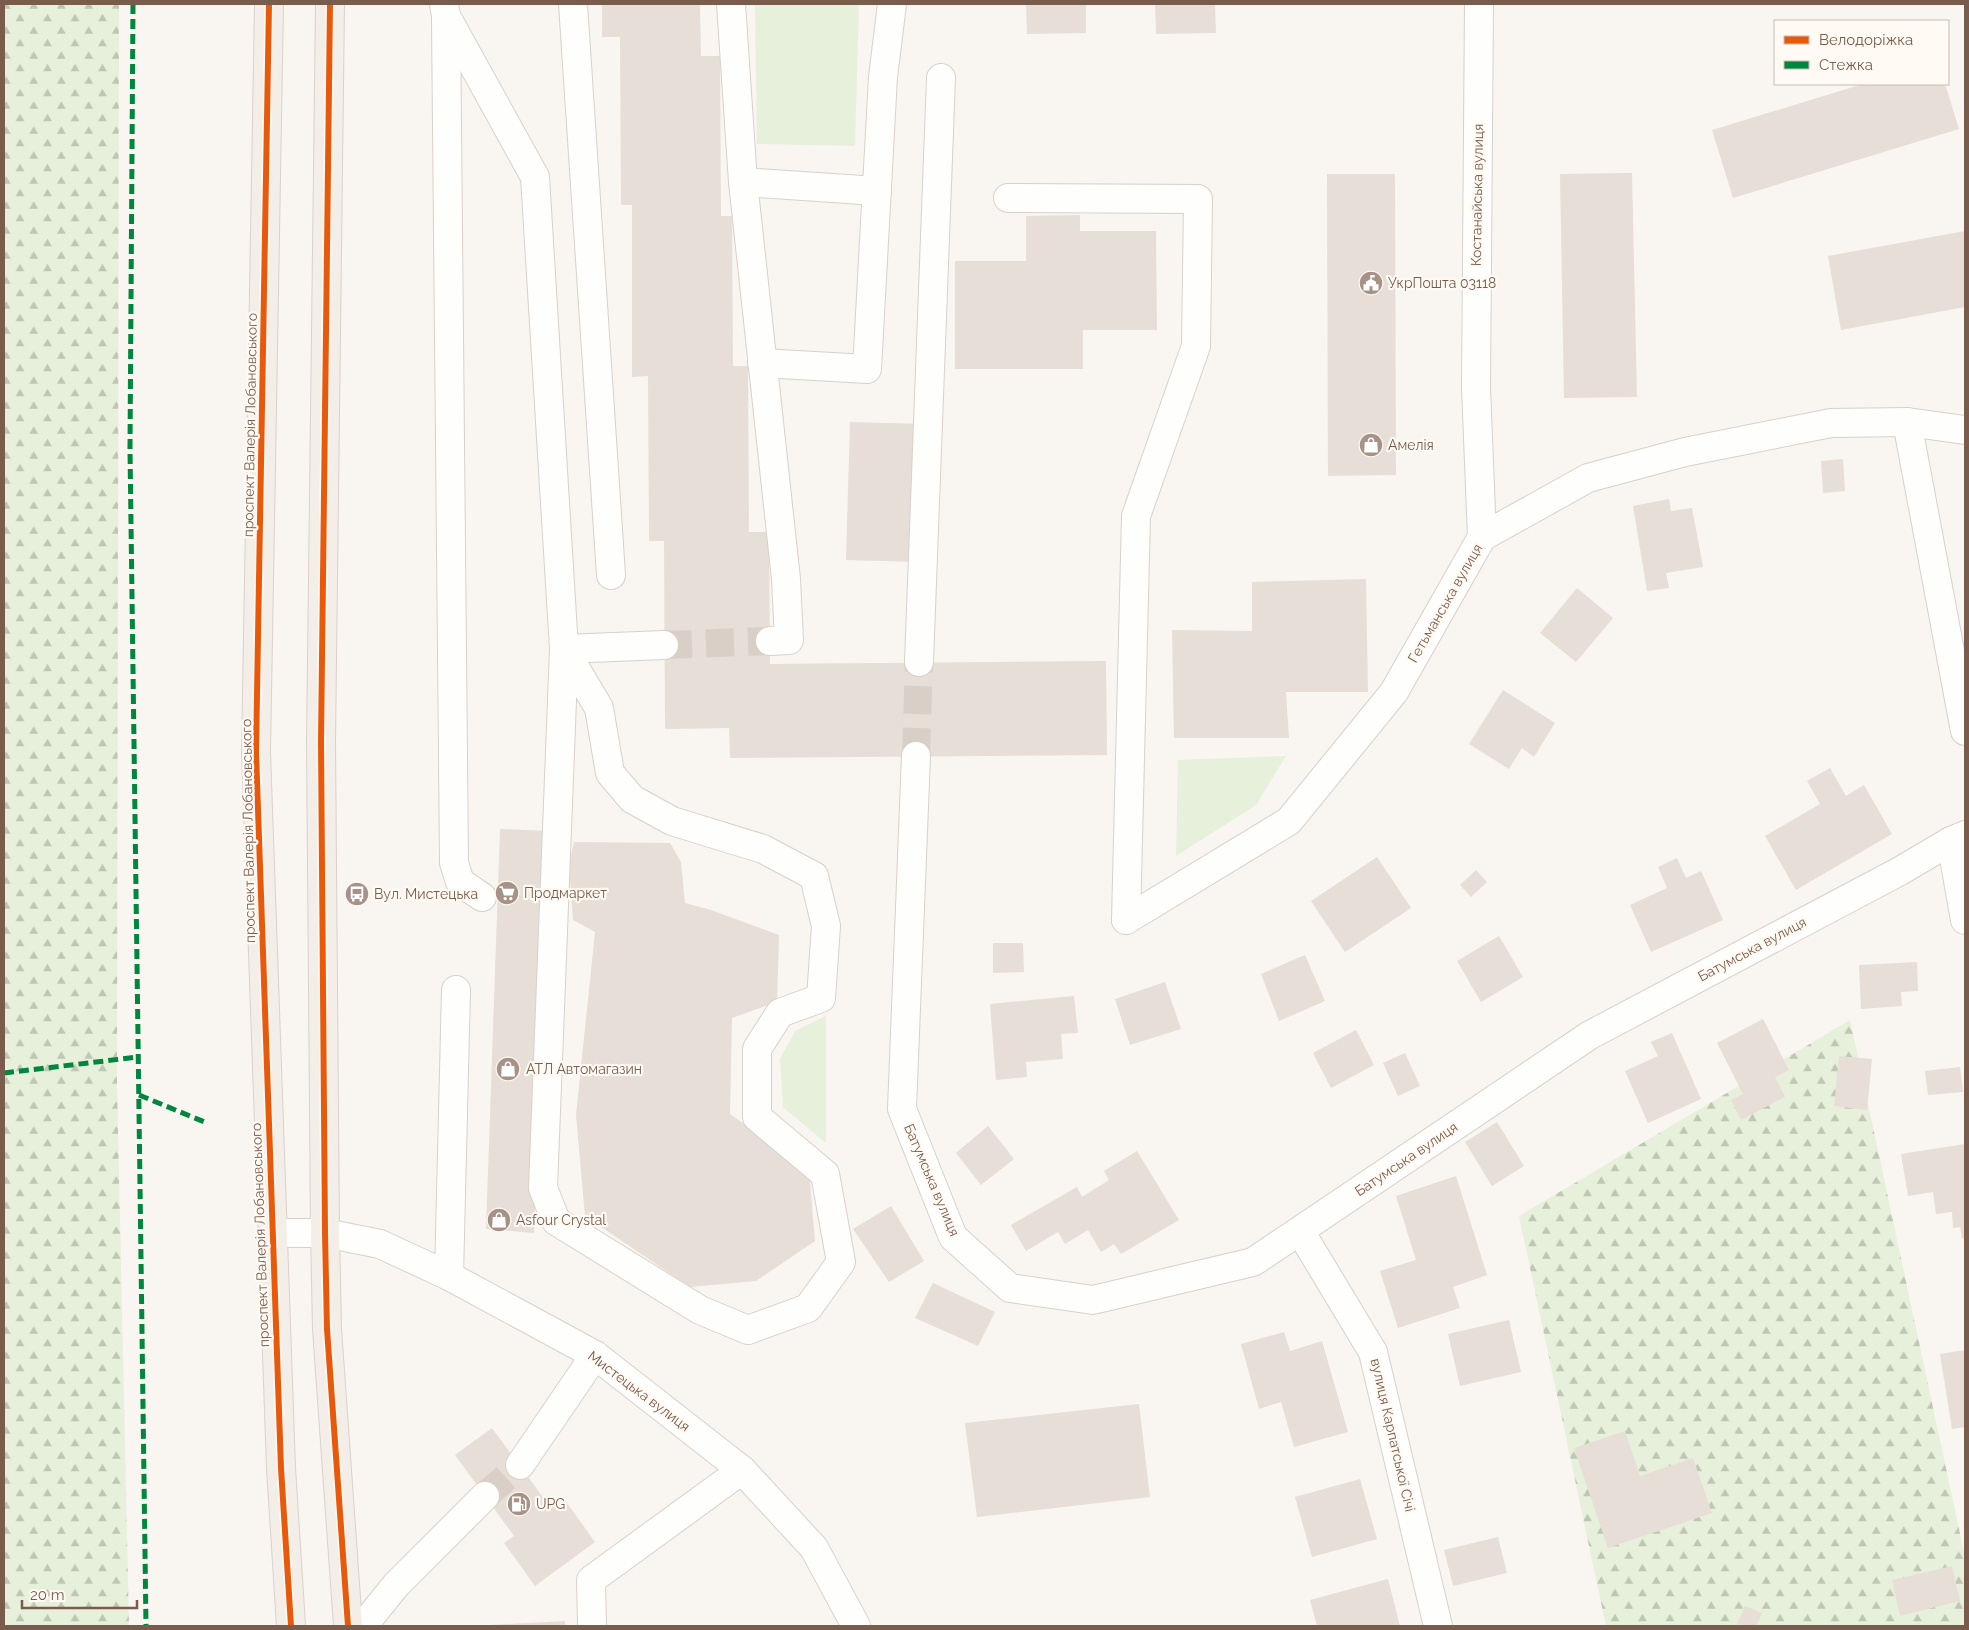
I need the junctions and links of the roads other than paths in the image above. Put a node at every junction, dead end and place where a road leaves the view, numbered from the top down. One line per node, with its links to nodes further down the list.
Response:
1 (269, 4): 28 (main road, проспект Валерія Лобановського)
2 (330, 4): 29 (main road)
3 (573, 4): 16 (street)
4 (731, 4): 9 (street)
5 (892, 4): 10 (street)
6 (1479, 4): 15 (street, Костанайська вулиця)
7 (445, 10): 19 (street); 24 (street)
8 (941, 78): 20 (street)
9 (743, 182): 10 (street); 12 (street)
10 (877, 191): 12 (street)
11 (1008, 198): 15 (street, Гетьманська вулиця)
12 (762, 364): 17 (street)
13 (1907, 422): 14 (street, Гетьманська вулиця); 15 (street, Гетьманська вулиця); 21 (street)
14 (1965, 430)
15 (1482, 537)
16 (611, 575)
17 (770, 641)
18 (664, 645): 19 (street)
19 (564, 649): 19 (street)
20 (919, 662)
21 (1965, 731)
22 (916, 756): 27 (street, Батумська вулиця)
23 (1958, 838): 25 (street); 27 (street, Батумська вулиця)
24 (482, 897)
25 (1965, 920)
26 (456, 990): 30 (street)
27 (1300, 1230): 40 (street, вулиця Карпатської Січі)
28 (273, 1233): 29 (street, Мистецька вулиця); 35 (main road, проспект Валерія Лобановського)
29 (325, 1233): 30 (street, Мистецька вулиця); 36 (main road)
30 (449, 1276): 31 (street, Мистецька вулиця)
31 (595, 1355): 32 (street); 33 (street, Мистецька вулиця)
32 (520, 1466)
33 (742, 1470): 38 (street); 39 (street, Мистецька вулиця)
34 (485, 1496): 37 (street)
35 (291, 1626)
36 (348, 1626)
37 (364, 1626)
38 (592, 1626)
39 (856, 1626)
40 (1438, 1626)

